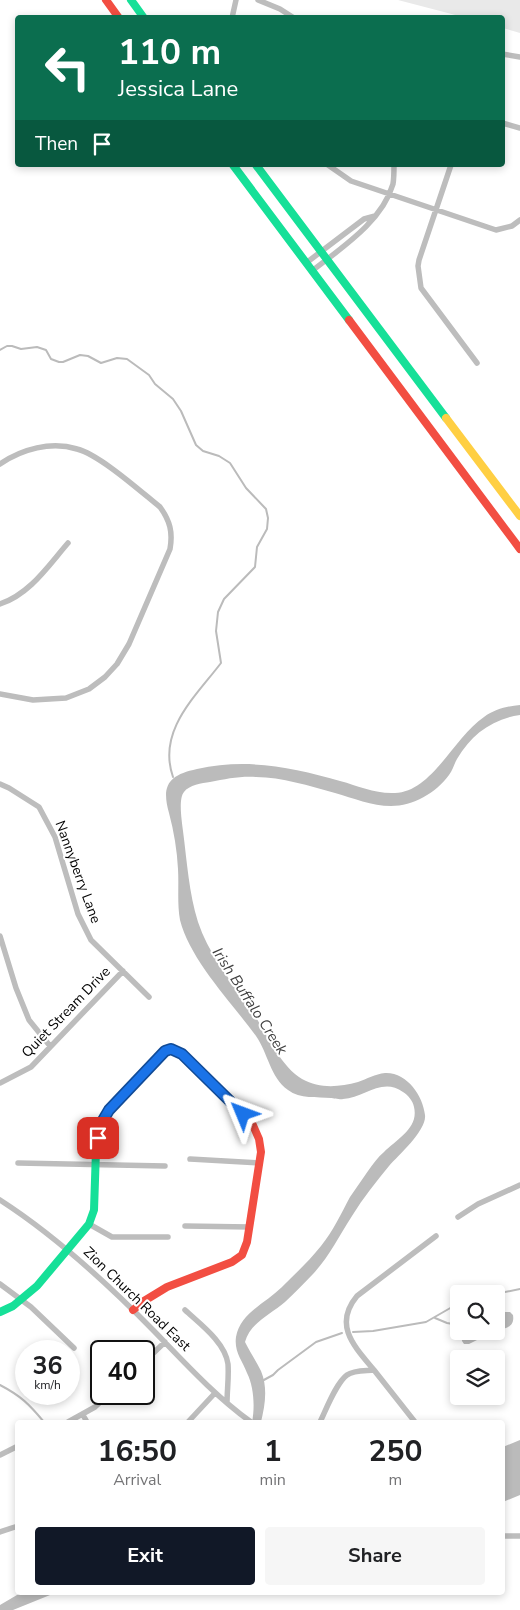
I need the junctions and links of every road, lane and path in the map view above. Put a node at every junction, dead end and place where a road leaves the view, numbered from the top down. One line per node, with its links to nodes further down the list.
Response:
1 (106, 0): 5 (main road)
2 (131, 0): 6 (main road)
3 (236, 0): 7 (street)
4 (258, 0): 8 (street)
5 (117, 15)
6 (142, 15)
7 (233, 15)
8 (289, 15)
9 (505, 54): 10 (street)
10 (520, 57)
11 (505, 124): 12 (street)
12 (520, 128)
13 (235, 167): 24 (main road)
14 (257, 167): 22 (main road)
15 (331, 167): 18 (street)
16 (394, 167): 18 (street)
17 (450, 167): 19 (street)
18 (389, 194): 19 (street); 20 (street)
19 (437, 209): 21 (street); 26 (street)
20 (375, 216): 22 (street); 23 (street)
21 (520, 220)
22 (320, 252): 23 (main road); 24 (street)
23 (326, 260): 25 (street); 28 (main road)
24 (306, 262): 25 (main road)
25 (312, 271): 30 (main road)
26 (477, 363)
27 (0, 464): 32 (street)
28 (520, 516)
29 (68, 543): 31 (street)
30 (520, 549)
31 (0, 604)
32 (0, 694)
33 (0, 784): 35 (street, Nannyberry Lane)
34 (0, 936): 37 (street)
35 (123, 971): 36 (street, Nannyberry Lane); 37 (street, Quiet Stream Drive)
36 (149, 997)
37 (50, 1046): 38 (street, Quiet Stream Drive)
38 (0, 1083)
39 (190, 1159): 41 (street)
40 (18, 1163): 42 (street)
41 (259, 1163): 42 (main road); 49 (main road)
42 (96, 1165): 43 (street); 47 (main road)
43 (165, 1166)
44 (520, 1185): 46 (street)
45 (0, 1200): 52 (street, Zion Church Road East)
46 (458, 1217)
47 (89, 1224): 51 (street); 52 (main road)
48 (185, 1226): 49 (street)
49 (250, 1227): 55 (main road)
50 (436, 1236): 61 (street)
51 (168, 1237)
52 (67, 1250): 54 (main road); 55 (street, Zion Church Road East)
53 (0, 1284): 54 (street)
54 (22, 1300): 57 (main road); 58 (street)
55 (133, 1310): 59 (street, Zion Church Road East)
56 (185, 1310): 63 (street)
57 (0, 1312)
58 (66, 1340)
59 (165, 1342): 60 (street); 62 (street, Zion Church Road East)
60 (155, 1352)
61 (374, 1370): 70 (street); 71 (street)
62 (214, 1393): 63 (street, Zion Church Road East); 68 (street)
63 (227, 1404): 69 (street, Zion Church Road East)
64 (95, 1405): 65 (street)
65 (83, 1415): 66 (street); 67 (street)
66 (72, 1420)
67 (86, 1420)
68 (190, 1420)
69 (248, 1420)
70 (321, 1420)
71 (413, 1420)
72 (15, 1448): 73 (street)
73 (0, 1455)
74 (15, 1527): 75 (street)
75 (0, 1532)
76 (505, 1536): 77 (street)
77 (520, 1536)

